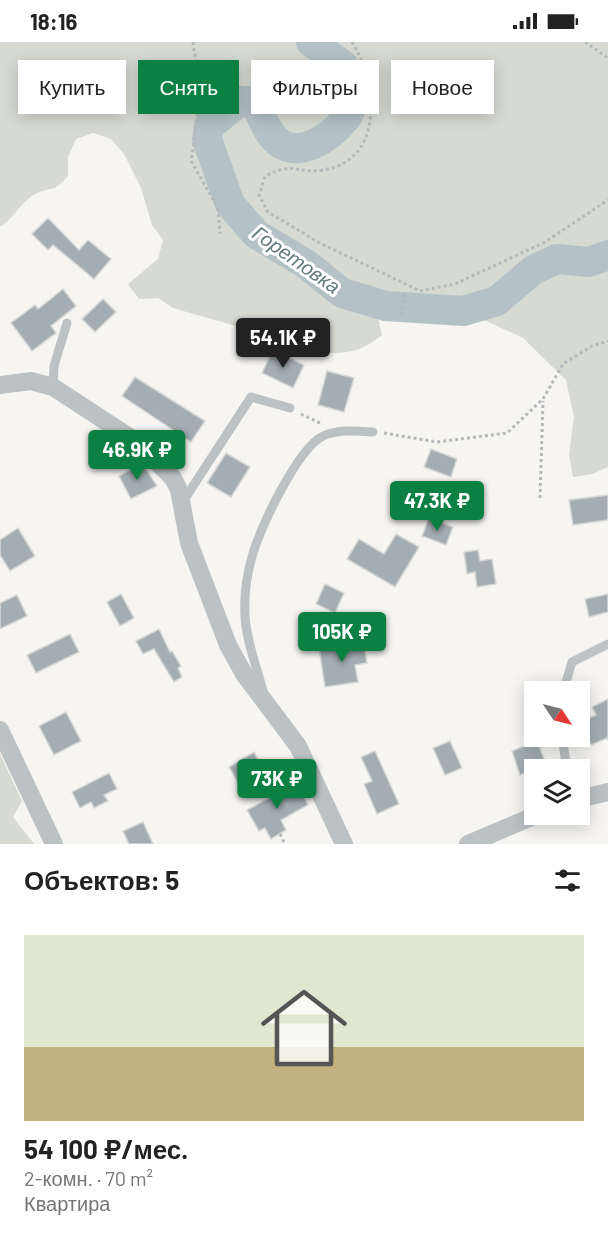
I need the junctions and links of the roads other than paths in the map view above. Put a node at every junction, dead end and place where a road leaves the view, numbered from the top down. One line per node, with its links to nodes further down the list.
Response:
1 (67, 323): 3 (lane)
2 (0, 385): 3 (street)
3 (53, 387): 6 (street)
4 (290, 408): 6 (lane)
5 (373, 432): 9 (lane)
6 (181, 506): 9 (street)
7 (608, 644): 8 (lane)
8 (566, 681)
9 (266, 702): 15 (street)
10 (0, 730): 14 (street)
11 (608, 792): 12 (street)
12 (590, 796)
13 (524, 820): 16 (street)
14 (54, 844)
15 (344, 844)
16 (468, 844)

